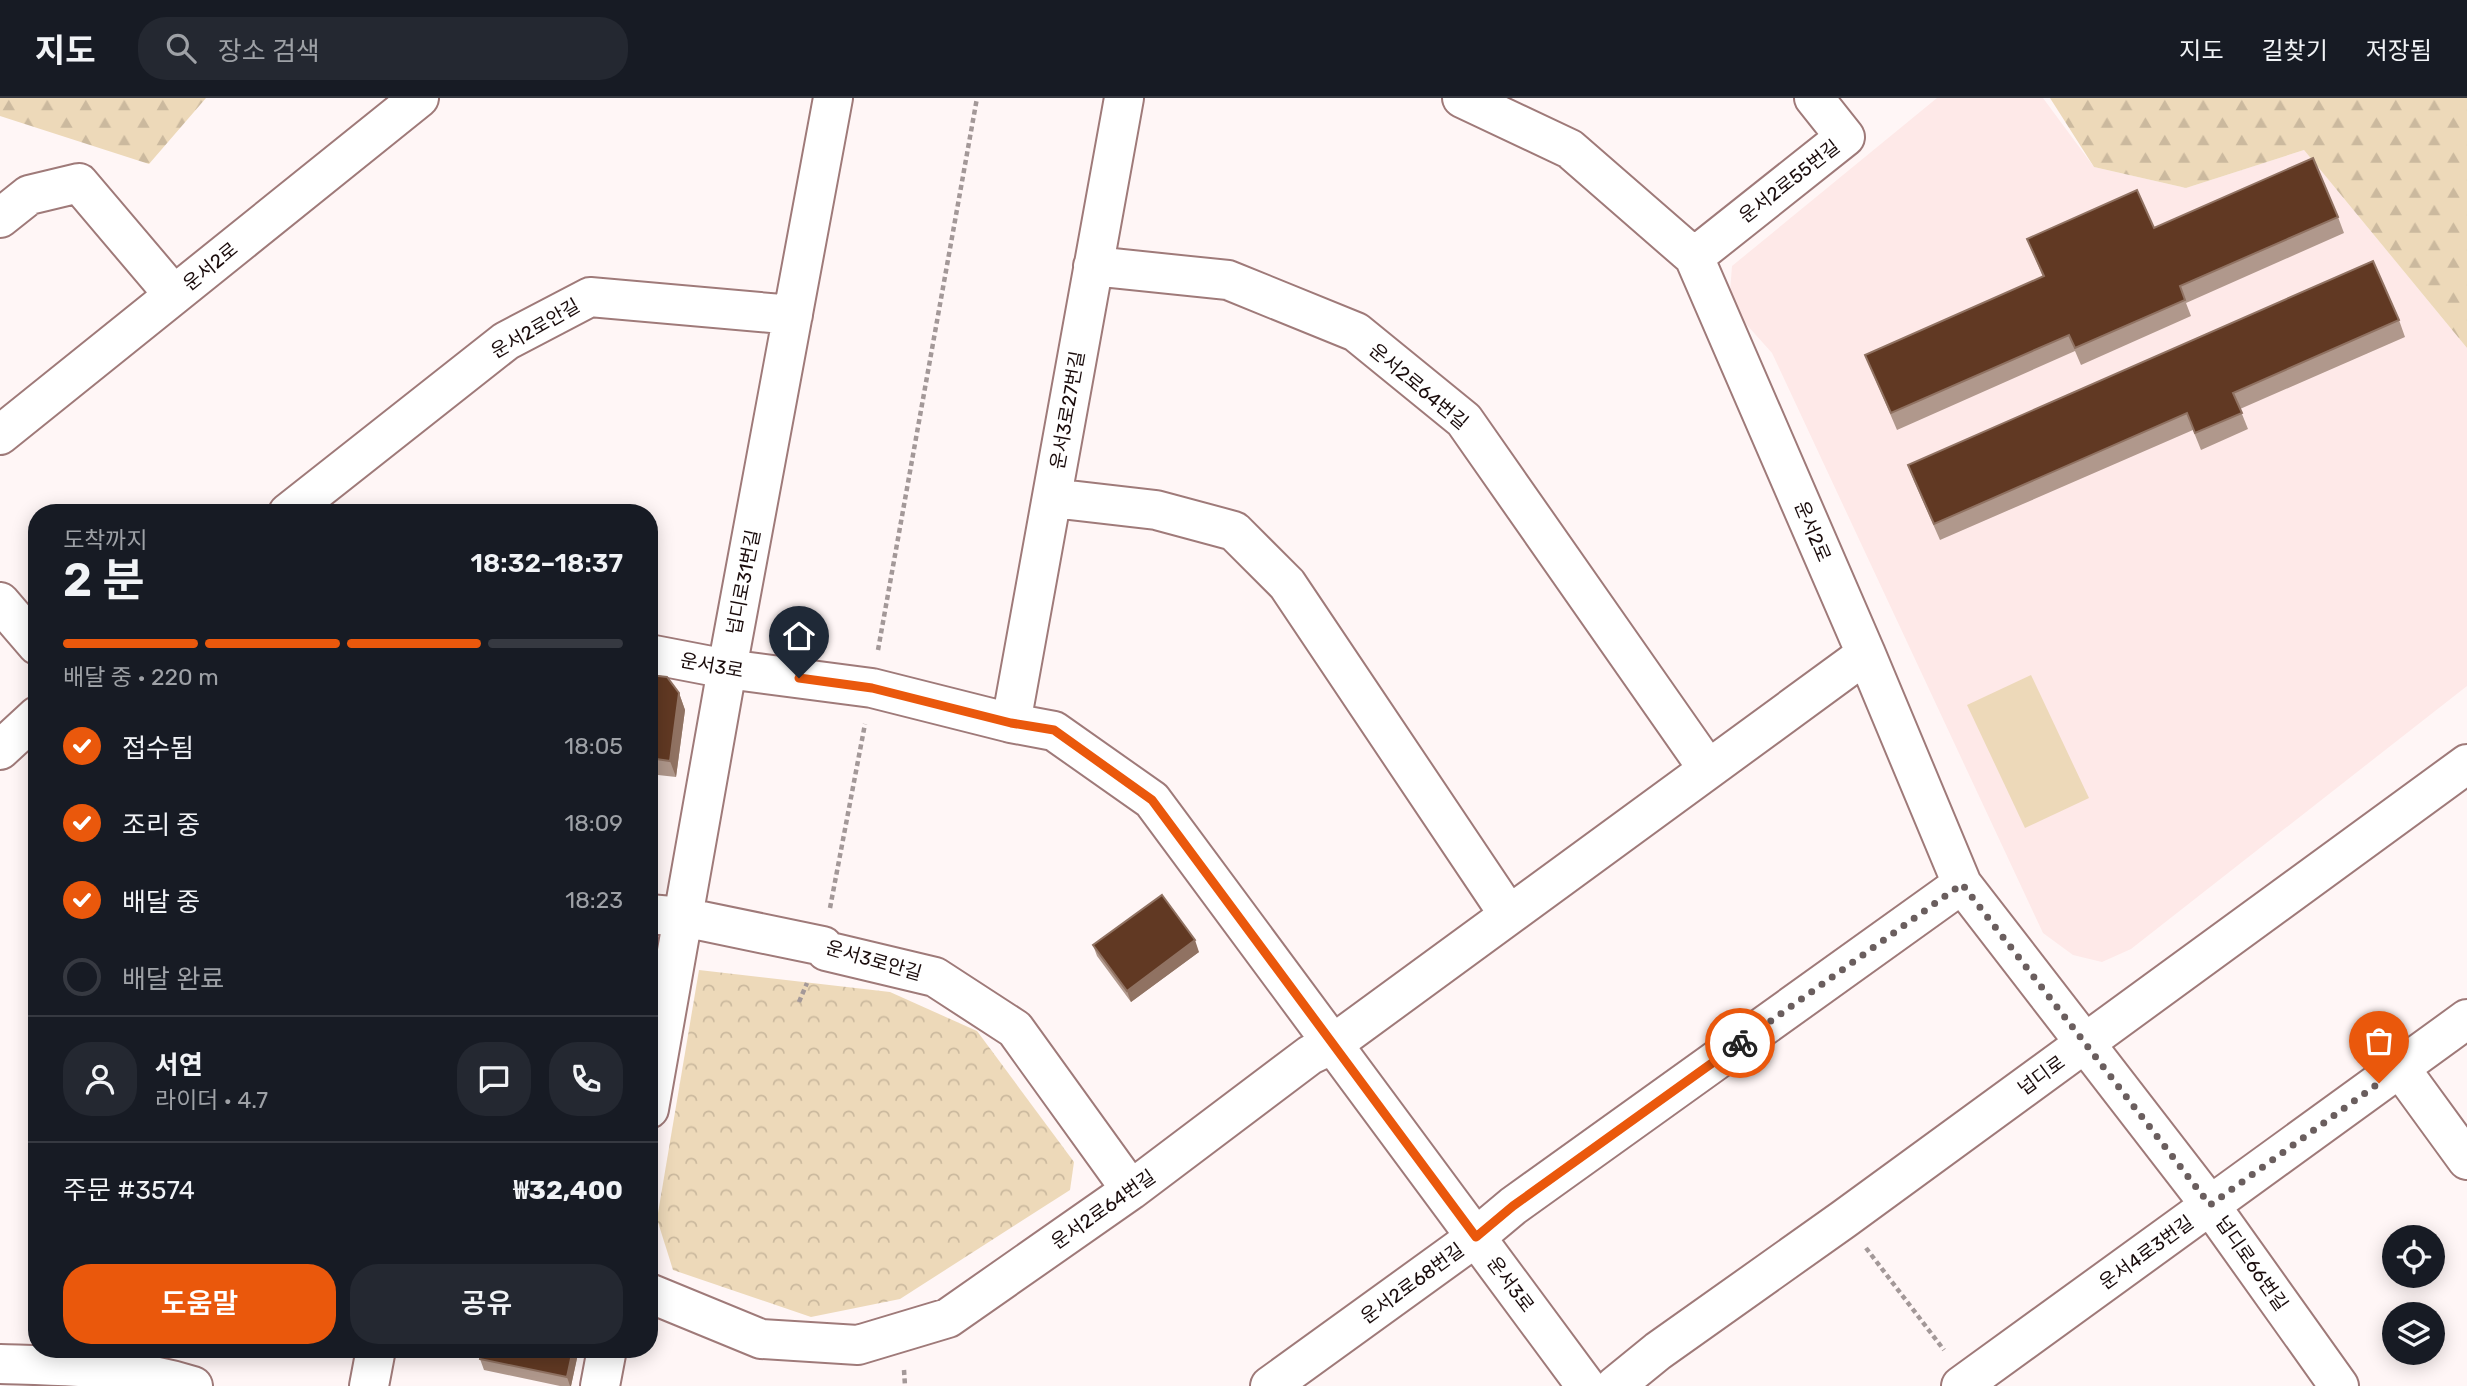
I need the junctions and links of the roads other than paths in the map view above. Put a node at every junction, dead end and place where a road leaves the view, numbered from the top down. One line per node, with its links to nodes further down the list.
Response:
1 (419, 98): 9 (street, 운서2로)
2 (833, 98): 10 (street, 넙디로31번길)
3 (1124, 98): 8 (street, 운서3로27번길)
4 (1462, 98): 7 (street, 운서2로)
5 (1814, 98): 7 (street, 운서2로55번길)
6 (0, 218): 9 (street)
7 (1694, 257): 16 (street, 운서2로)
8 (1093, 266): 12 (street, 운서3로27번길); 23 (street, 운서2로64번길)
9 (174, 295): 11 (street, 운서2로)
10 (793, 315): 13 (street, 운서2로안길); 18 (street, 넙디로31번길)
11 (0, 435)
12 (1052, 498): 19 (street, 운서3로27번길); 25 (street)
13 (299, 504)
14 (0, 602): 15 (street)
15 (28, 635)
16 (1866, 654): 23 (street, 운서2로64번길); 24 (street, 운서2로)
17 (658, 656): 18 (street, 운서3로)
18 (727, 669): 19 (street, 운서3로); 26 (street, 넙디로31번길)
19 (1011, 723): 30 (street, 운서3로)
20 (28, 724): 21 (street)
21 (0, 750)
22 (2467, 764): 29 (street, 넙디로)
23 (1708, 769): 25 (street, 운서2로64번길)
24 (1962, 884): 29 (street, 운서2로); 35 (street, 운서2로68번길)
25 (1508, 915): 30 (street, 운서2로64번길)
26 (666, 916): 27 (street, 넙디로31번길); 33 (street, 운서3로안길)
27 (658, 1007)
28 (2467, 1019): 31 (street, 운서4로3번길)
29 (2084, 1043): 34 (street, 넙디로66번길); 47 (street, 넙디로)
30 (1333, 1044): 33 (street, 운서2로64번길); 35 (street, 운서3로)
31 (2400, 1068): 32 (street); 34 (street, 운서4로3번길)
32 (2467, 1160)
33 (1131, 1189): 36 (street, 운서2로64번길)
34 (2210, 1205): 41 (street, 운서4로3번길); 48 (street, 넙디로66번길)
35 (1476, 1237): 45 (street, 운서2로68번길); 46 (street, 운서3로)
36 (658, 1297)
37 (374, 1358): 43 (street)
38 (605, 1358): 44 (street)
39 (0, 1364): 40 (street)
40 (129, 1369): 42 (street)
41 (1967, 1384)
42 (192, 1386)
43 (369, 1386)
44 (600, 1386)
45 (1270, 1386)
46 (1586, 1386)
47 (1615, 1386)
48 (2339, 1386)

